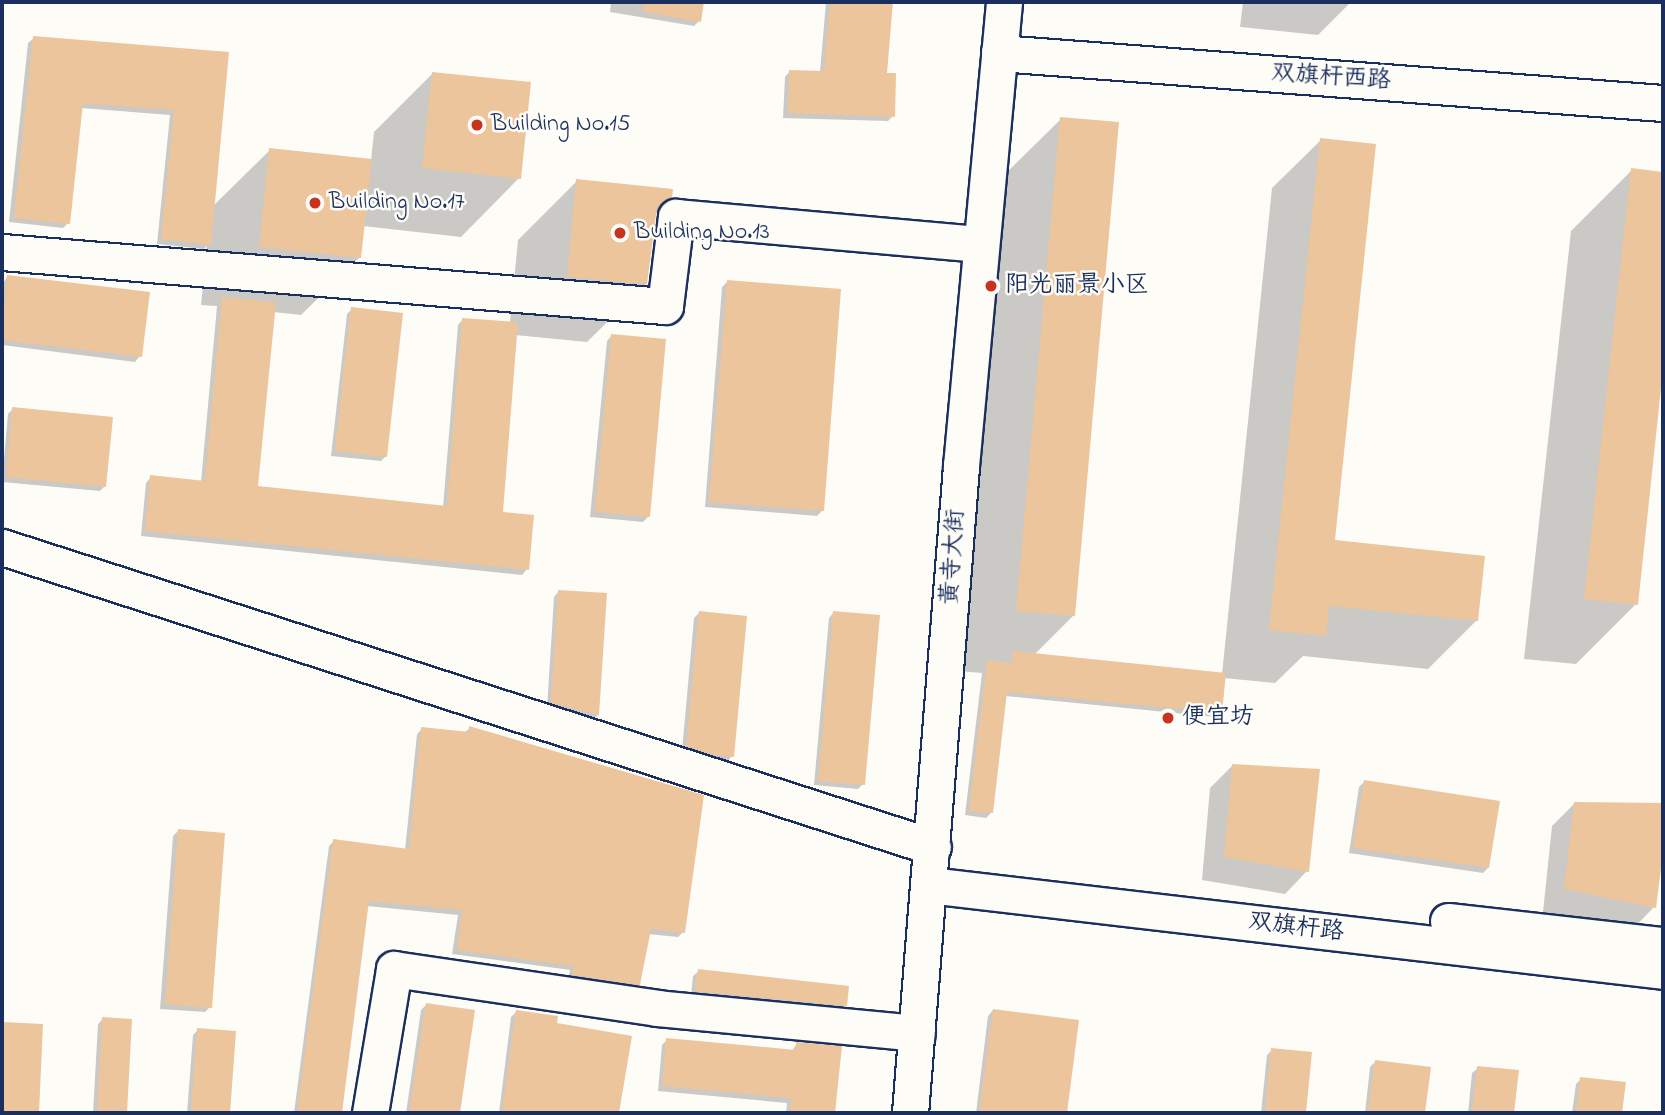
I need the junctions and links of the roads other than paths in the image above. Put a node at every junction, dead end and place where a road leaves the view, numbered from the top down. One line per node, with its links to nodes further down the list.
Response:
1 (1004, 2): 2 (street, 黄寺大街)
2 (999, 52): 3 (street, 双旗杆西路); 4 (street, 黄寺大街)
3 (1663, 103)
4 (980, 244): 5 (street); 7 (street, 黄寺大街)
5 (2, 251)
6 (2, 547): 7 (street)
7 (931, 864): 8 (street); 9 (street, 双旗杆路); 10 (street, 黄寺大街)
8 (1663, 945)
9 (1663, 971)
10 (917, 1033): 11 (street); 12 (street, 黄寺大街)
11 (370, 1113)
12 (910, 1113)

